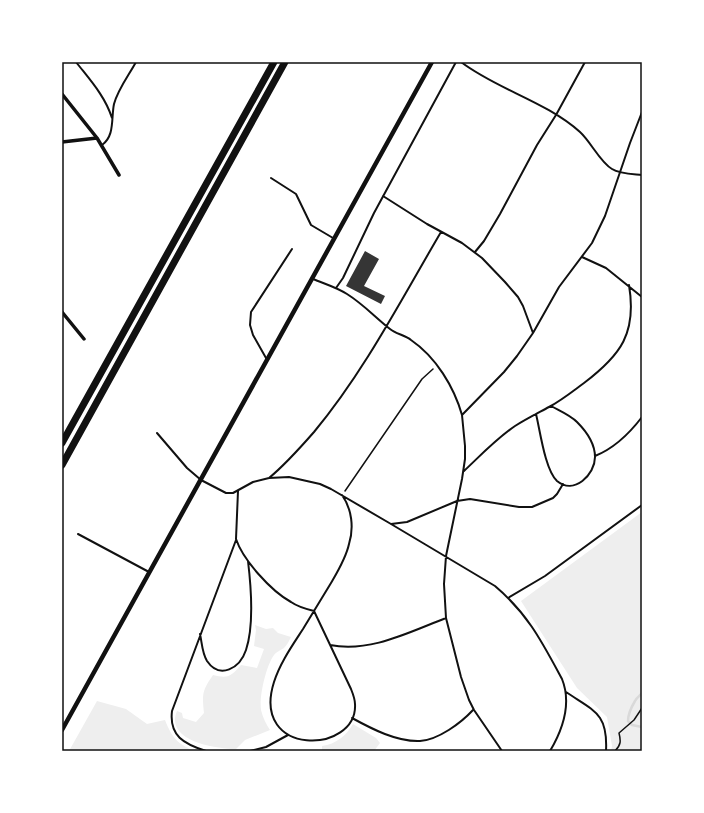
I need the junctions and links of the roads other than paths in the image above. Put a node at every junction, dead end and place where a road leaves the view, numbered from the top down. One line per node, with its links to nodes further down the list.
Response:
1 (76, 62): 12 (lane)
2 (136, 62): 12 (lane)
3 (274, 62): 40 (highway)
4 (285, 62): 42 (highway)
5 (432, 62): 22 (street)
6 (456, 62): 20 (lane)
7 (461, 62): 11 (lane)
8 (585, 62): 11 (lane)
9 (62, 94): 13 (street)
10 (642, 112): 16 (lane)
11 (556, 115): 16 (lane); 24 (lane)
12 (112, 119): 15 (lane)
13 (97, 138): 14 (street); 15 (street)
14 (62, 142)
15 (102, 145): 17 (street)
16 (620, 172): 18 (lane); 25 (lane)
17 (119, 175)
18 (642, 175)
19 (271, 178): 22 (lane)
20 (383, 196): 21 (lane); 28 (lane)
21 (441, 232): 24 (lane); 31 (lane)
22 (333, 238): 26 (street)
23 (292, 249): 34 (lane)
24 (475, 252): 32 (lane)
25 (582, 257): 27 (lane); 32 (lane)
26 (311, 279): 28 (lane); 34 (street)
27 (629, 285): 29 (lane); 35 (lane)
28 (336, 288): 31 (lane)
29 (642, 297)
30 (62, 312): 33 (street)
31 (386, 326): 37 (lane); 44 (lane)
32 (534, 333): 37 (lane)
33 (84, 339)
34 (267, 359): 45 (street)
35 (550, 406): 36 (lane); 41 (lane)
36 (536, 414): 43 (lane); 46 (lane)
37 (462, 415): 43 (lane)
38 (642, 417): 41 (lane)
39 (157, 433): 45 (lane)
40 (62, 443)
41 (595, 456): 46 (lane)
42 (62, 465)
43 (464, 471): 49 (lane)
44 (269, 478): 47 (lane); 48 (lane)
45 (201, 480): 47 (lane); 56 (street)
46 (563, 484): 49 (lane)
47 (238, 491): 53 (lane)
48 (342, 495): 51 (lane); 58 (lane)
49 (457, 501): 51 (lane); 54 (lane)
50 (642, 505): 57 (lane)
51 (391, 524): 54 (lane)
52 (78, 534): 56 (lane)
53 (236, 538): 55 (lane); 60 (lane)
54 (446, 556): 57 (lane); 59 (lane)
55 (248, 560): 58 (lane); 60 (lane)
56 (150, 572): 65 (street)
57 (508, 598): 62 (lane)
58 (314, 611): 61 (lane); 67 (lane)
59 (446, 618): 61 (lane); 63 (lane)
60 (200, 633): 68 (lane)
61 (330, 645): 64 (lane)
62 (566, 692): 71 (lane); 72 (lane)
63 (474, 710): 64 (lane); 70 (lane)
64 (352, 718): 67 (lane)
65 (64, 723): 66 (street)
66 (62, 730)
67 (288, 734): 69 (lane)
68 (206, 751)
69 (250, 751)
70 (502, 751)
71 (550, 751)
72 (606, 751)

